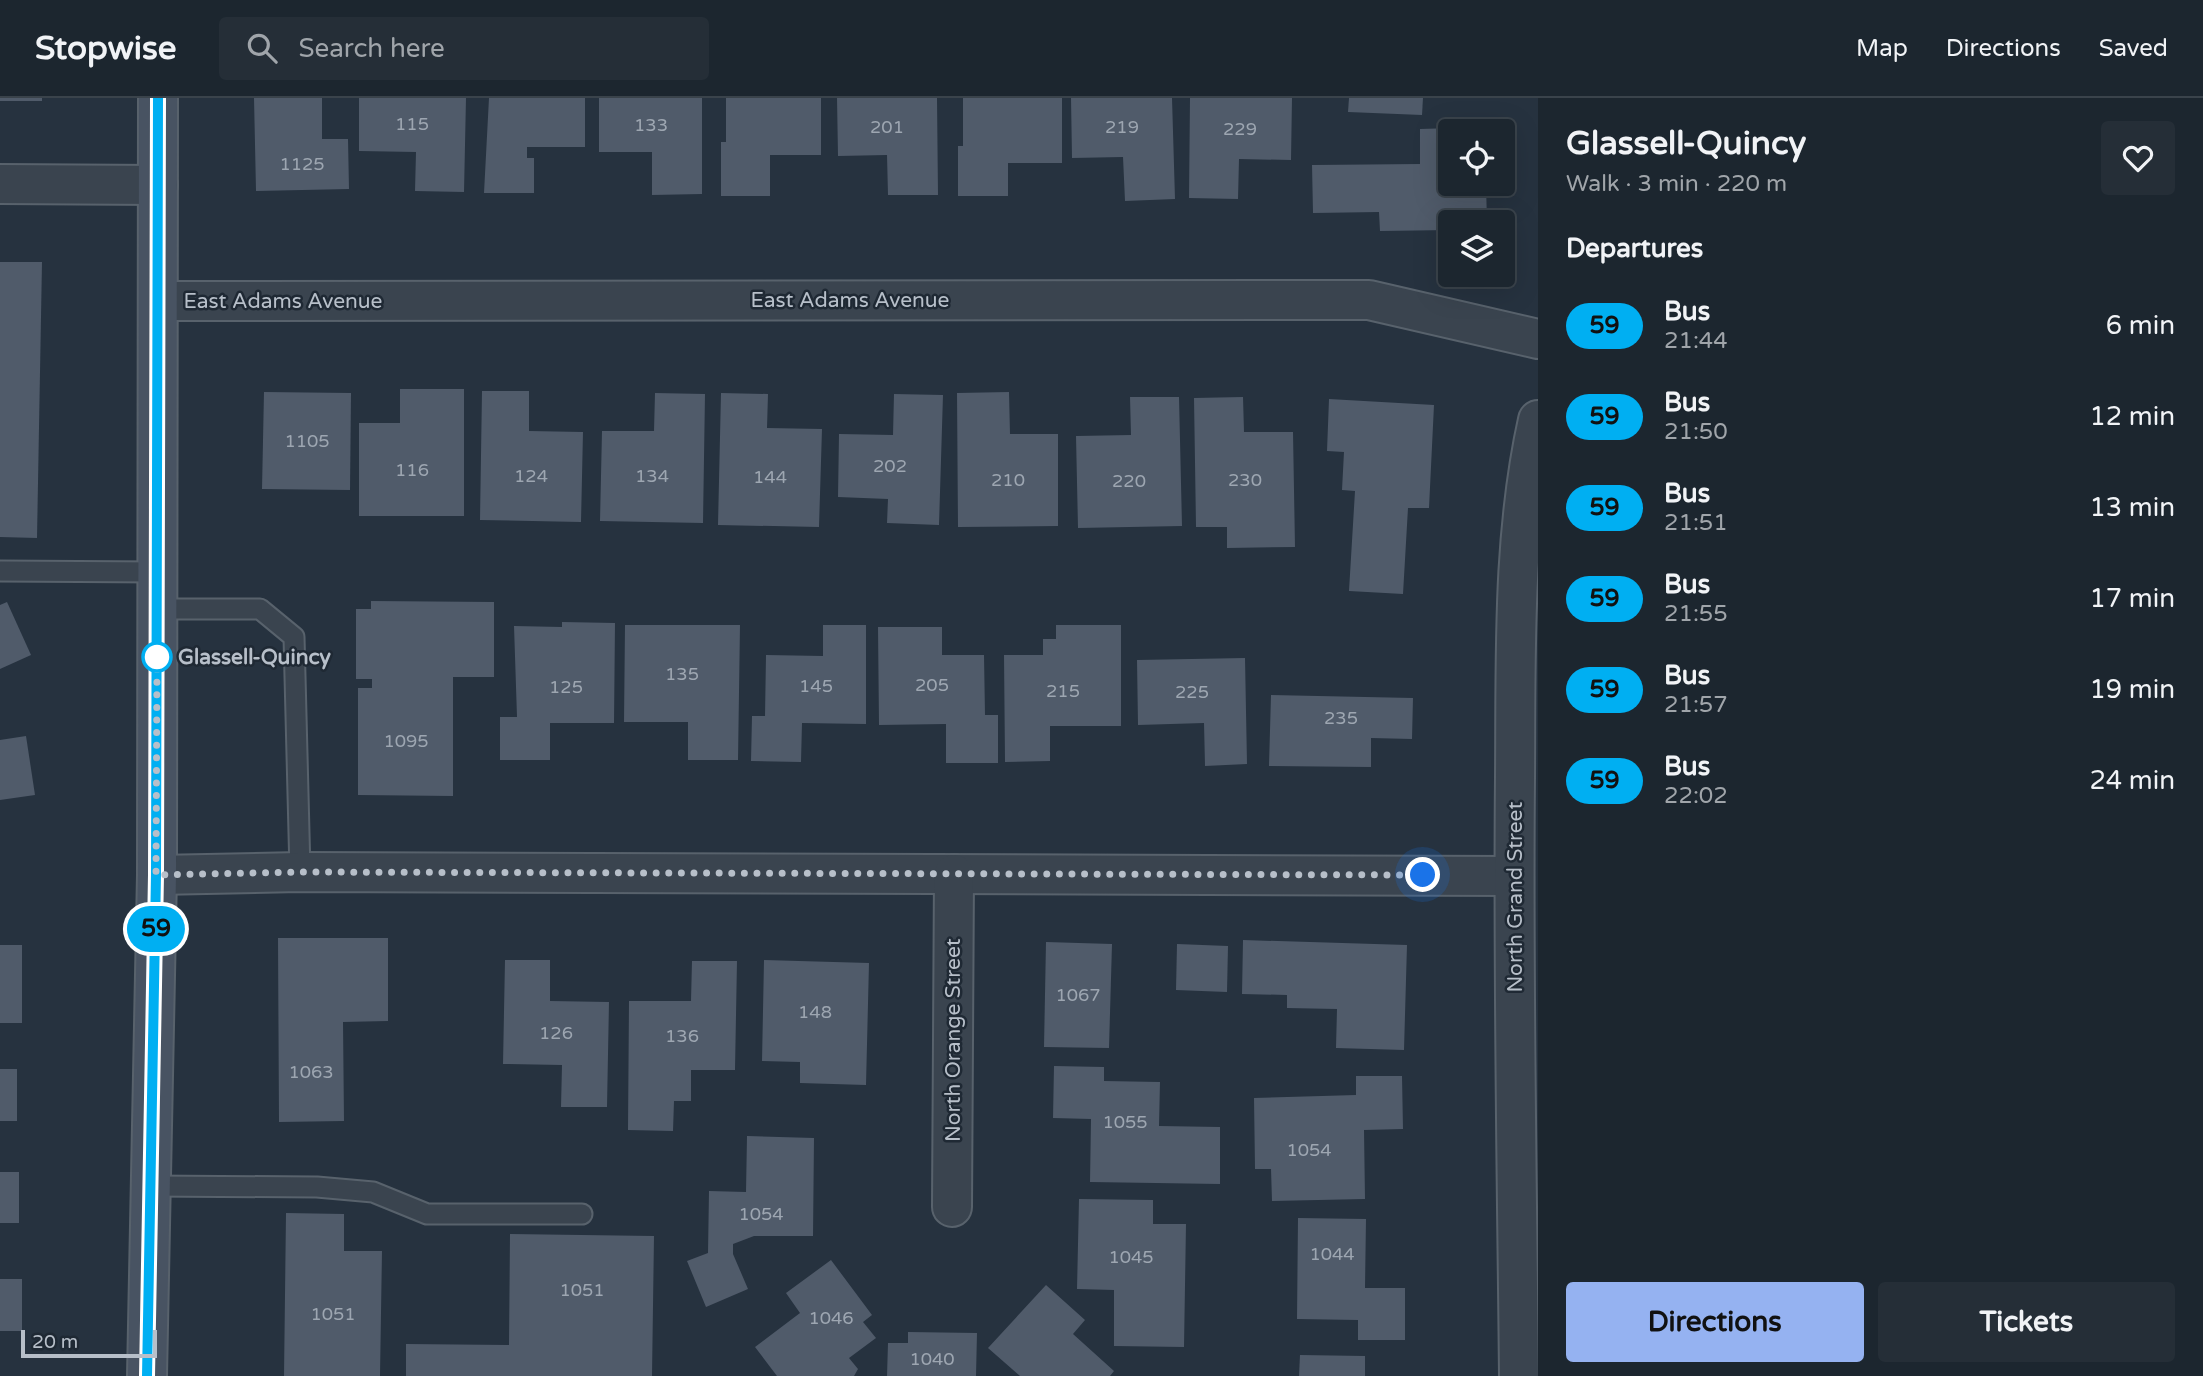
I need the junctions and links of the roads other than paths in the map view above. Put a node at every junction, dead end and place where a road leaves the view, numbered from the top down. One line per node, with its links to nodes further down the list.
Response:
1 (158, 98): 3 (main road)
2 (0, 184): 3 (street)
3 (158, 186): 4 (main road)
4 (158, 301): 5 (street, East Adams Avenue); 8 (main road)
5 (1538, 339)
6 (1538, 420): 9 (street, North Grand Street)
7 (0, 570): 8 (lane)
8 (157, 572): 10 (main road)
9 (1527, 596): 14 (street, North Grand Street)
10 (157, 610): 11 (lane); 13 (main road)
11 (300, 872): 12 (street); 13 (street)
12 (954, 873): 14 (street); 17 (street, North Orange Street)
13 (156, 875): 16 (main road)
14 (1514, 876): 15 (street, North Grand Street)
15 (1527, 1138): 20 (street, North Grand Street)
16 (151, 1186): 18 (lane); 19 (main road)
17 (952, 1207)
18 (582, 1214)
19 (147, 1376)
20 (1519, 1376)

